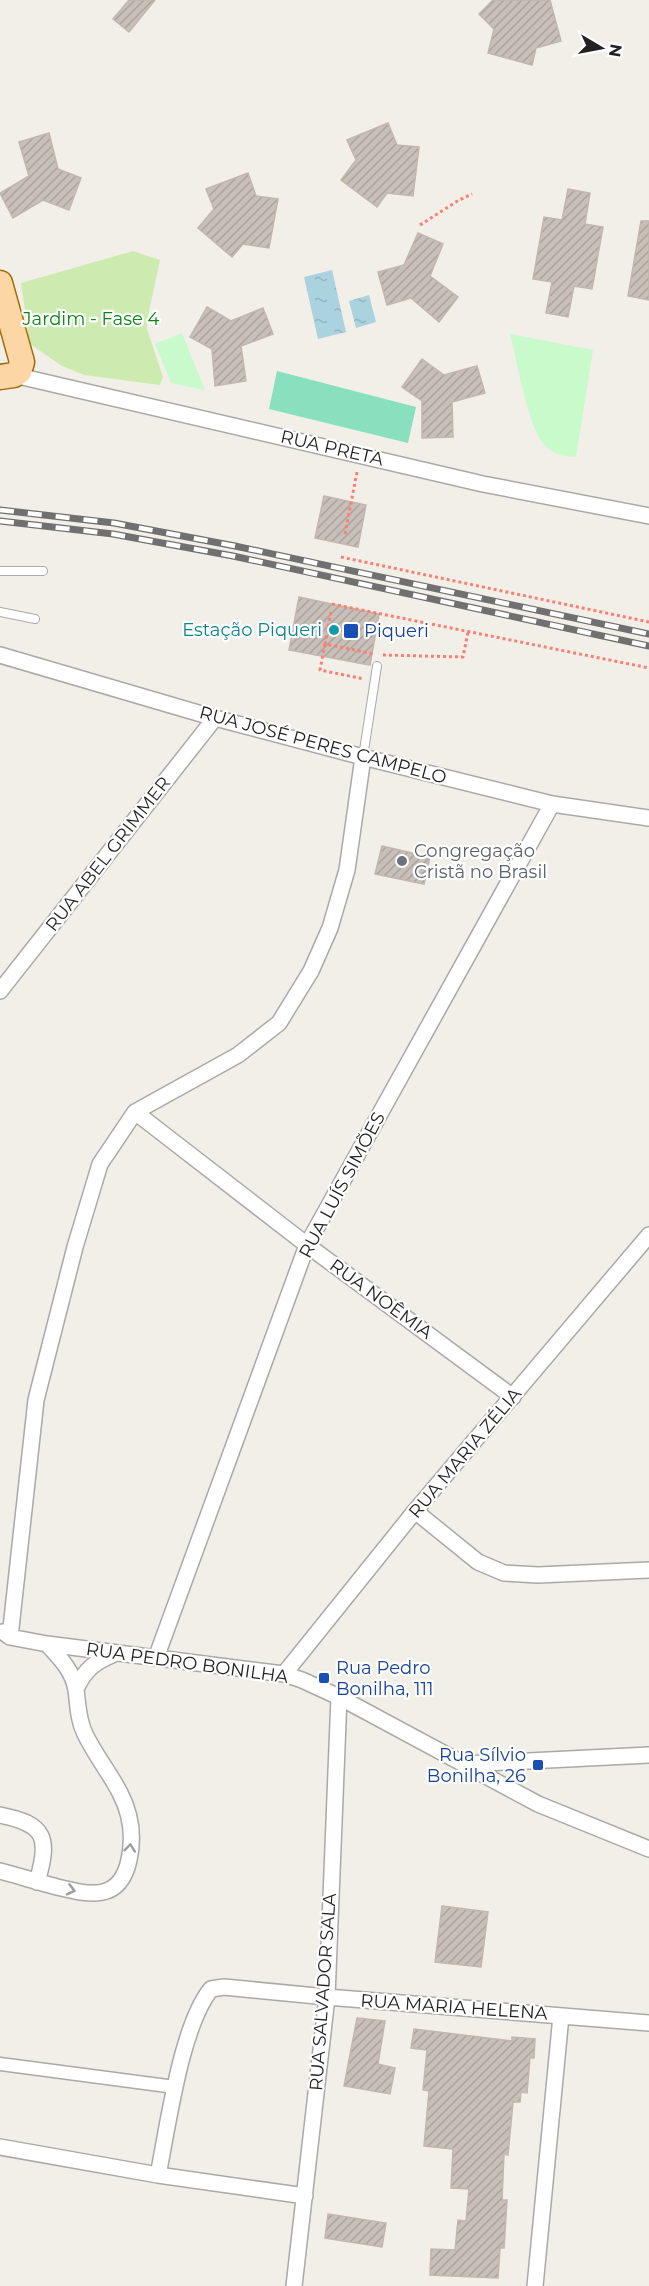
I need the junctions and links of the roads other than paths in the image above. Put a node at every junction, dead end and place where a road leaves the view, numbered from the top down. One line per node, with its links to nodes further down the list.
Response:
1 (0, 283): 2 (main road)
2 (12, 372): 3 (street, RUA PRETA)
3 (649, 516)
4 (0, 571): 5 (lane)
5 (43, 571)
6 (0, 612): 7 (lane)
7 (35, 619)
8 (0, 655): 10 (street, RUA JOSÉ PERES CAMPELO)
9 (377, 666): 11 (lane)
10 (215, 718): 11 (street, RUA JOSÉ PERES CAMPELO); 14 (street, RUA ABEL GRIMMER)
11 (363, 757): 12 (street, RUA JOSÉ PERES CAMPELO); 15 (street)
12 (552, 804): 13 (street, RUA JOSÉ PERES CAMPELO); 17 (street, RUA LUÍS SIMÕES)
13 (649, 818)
14 (0, 991)
15 (135, 1112): 17 (street, RUA NOÊMIA); 21 (street)
16 (649, 1235): 18 (street, RUA MARIA ZÉLIA)
17 (306, 1245): 18 (street, RUA NOÊMIA); 24 (street, RUA LUÍS SIMÕES)
18 (513, 1397): 19 (street, RUA MARIA ZÉLIA)
19 (415, 1511): 20 (street); 25 (street, RUA MARIA ZÉLIA)
20 (649, 1570)
21 (5, 1634): 22 (street, RUA PEDRO BONILHA)
22 (47, 1644): 23 (street, RUA PEDRO BONILHA); 26 (street)
23 (116, 1653): 24 (street, RUA PEDRO BONILHA); 26 (street)
24 (156, 1658): 25 (street, RUA PEDRO BONILHA)
25 (284, 1674): 27 (street, RUA PEDRO BONILHA)
26 (76, 1689): 33 (street, one-way to 26)
27 (339, 1697): 29 (street, RUA PEDRO BONILHA); 34 (street, RUA SALVADOR SALA)
28 (649, 1755): 29 (street)
29 (465, 1764): 31 (street, RUA PEDRO BONILHA)
30 (0, 1815): 33 (street)
31 (649, 1850)
32 (0, 1870): 33 (street)
33 (37, 1882)
34 (327, 1997): 35 (street, RUA MARIA HELENA); 38 (street, RUA MARIA HELENA); 41 (street, RUA SALVADOR SALA)
35 (561, 2016): 36 (street, RUA MARIA HELENA); 43 (street)
36 (649, 2023)
37 (0, 2064): 38 (street)
38 (175, 2087): 40 (street)
39 (0, 2147): 40 (street)
40 (158, 2175): 41 (street)
41 (305, 2196): 42 (street, RUA SALVADOR SALA)
42 (294, 2286)
43 (536, 2286)

